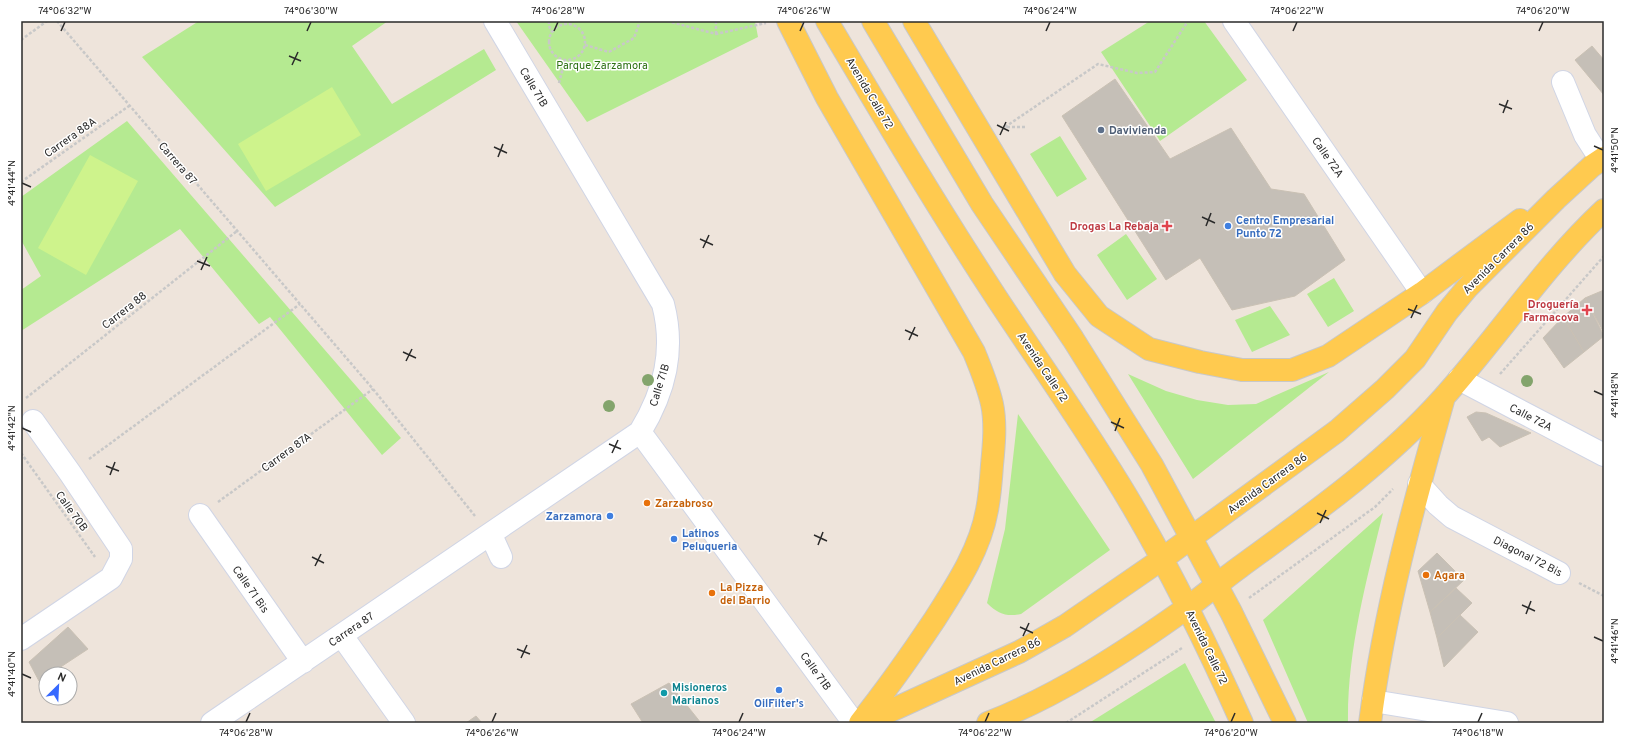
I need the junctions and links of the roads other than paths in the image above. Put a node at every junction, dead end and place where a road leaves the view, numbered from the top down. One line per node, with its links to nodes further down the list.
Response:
1 (495, 21): 14 (street, Calle 71B)
2 (827, 21): 23 (main road, Avenida Calle 72)
3 (873, 21): 21 (main road)
4 (914, 21): 10 (main road)
5 (1234, 21): 10 (street, Calle 72A)
6 (780, 22): 34 (main road)
7 (1562, 82): 8 (street)
8 (1599, 162): 10 (main road); 21 (main road, Avenida Carrera 86)
9 (1604, 211): 11 (main road)
10 (1422, 293)
11 (1459, 379): 12 (main road); 15 (street, Calle 72A)
12 (1444, 398): 16 (main road); 25 (main road)
13 (33, 421): 28 (street)
14 (640, 432): 20 (street, Carrera 87); 33 (street, Calle 71B)
15 (1604, 455)
16 (1419, 484): 18 (street, Diagonal 72 Bis); 19 (main road)
17 (200, 515): 29 (street, Calle 71 Bis)
18 (1452, 517): 19 (street, Diagonal 72 Bis); 24 (street, Diagonal 72 Bis)
19 (1409, 522): 30 (main road)
20 (491, 535): 22 (street); 27 (street, Carrera 87)
21 (1192, 538): 23 (main road, Avenida Carrera 86); 25 (main road)
22 (501, 557)
23 (1162, 560): 26 (main road, Avenida Calle 72); 35 (main road, Avenida Carrera 86)
24 (1559, 573)
25 (1217, 586): 26 (main road); 38 (main road)
26 (1188, 607): 36 (main road); 37 (main road, Avenida Calle 72)
27 (342, 636): 29 (street, Carrera 87); 32 (street)
28 (21, 639)
29 (303, 662): 31 (street, Carrera 87)
30 (1373, 701): 39 (main road); 40 (street)
31 (212, 723)
32 (404, 723)
33 (854, 723)
34 (860, 723)
35 (864, 723)
36 (988, 723)
37 (1242, 723)
38 (1285, 723)
39 (1370, 723)
40 (1507, 723)

